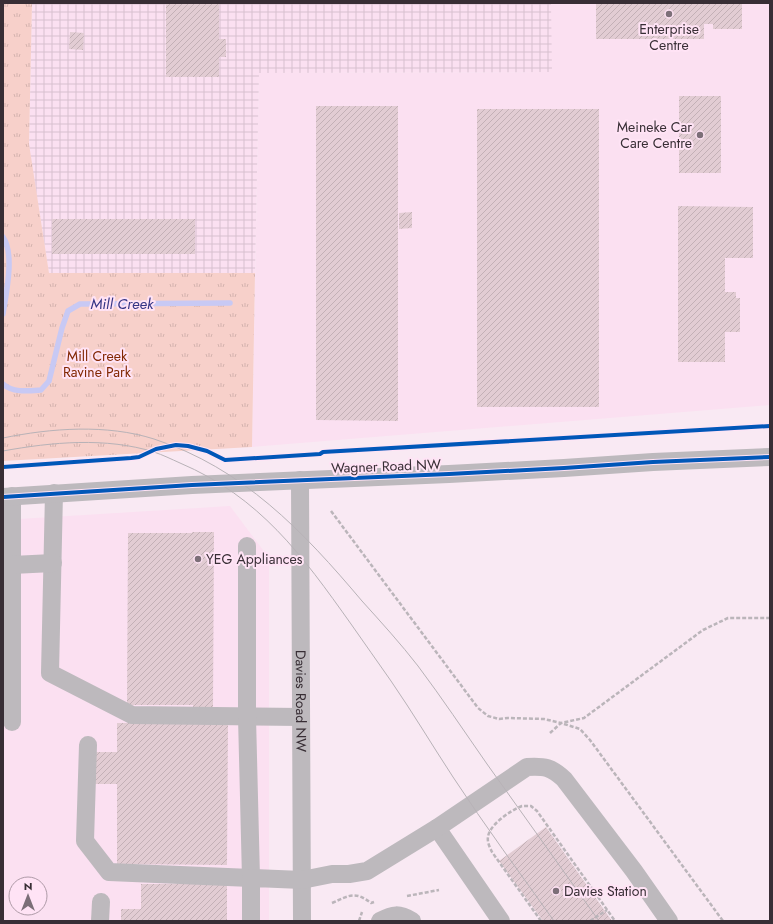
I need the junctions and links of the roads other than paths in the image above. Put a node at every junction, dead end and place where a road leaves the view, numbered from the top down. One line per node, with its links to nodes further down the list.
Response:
1 (770, 457): 2 (street, Wagner Road NW)
2 (300, 480): 3 (street, Wagner Road NW); 9 (street, Davies Road NW)
3 (54, 493): 4 (street, Wagner Road NW); 6 (street)
4 (7, 496): 7 (street)
5 (247, 546): 8 (street)
6 (52, 563): 7 (street); 8 (street)
7 (12, 565): 10 (street)
8 (247, 716): 9 (street); 13 (street)
9 (301, 717): 14 (street, Davies Road NW)
10 (12, 722)
11 (88, 745): 13 (street)
12 (437, 828): 14 (street); 21 (street); 22 (street)
13 (251, 878): 14 (street); 17 (street)
14 (302, 880): 18 (street, Davies Road NW)
15 (100, 902): 16 (street)
16 (100, 921)
17 (251, 921)
18 (302, 921)
19 (380, 921): 20 (street)
20 (412, 921)
21 (501, 921)
22 (669, 921)

